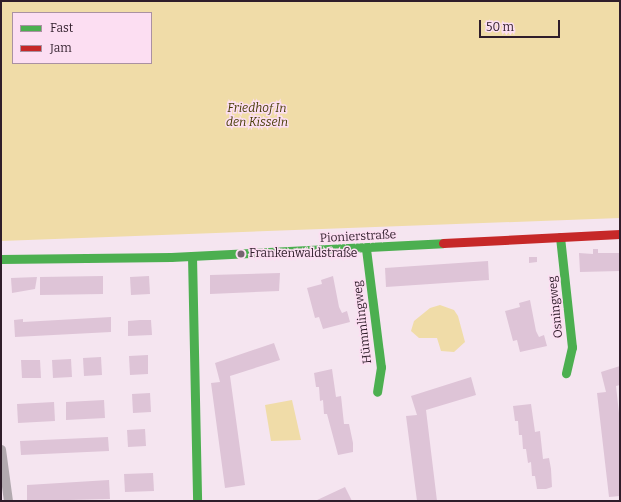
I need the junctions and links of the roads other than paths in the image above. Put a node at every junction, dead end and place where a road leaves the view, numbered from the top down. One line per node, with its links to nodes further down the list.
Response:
1 (620, 234): 2 (street, Pionierstraße)
2 (560, 237): 3 (street, Pionierstraße); 6 (street, Osningweg)
3 (366, 249): 4 (street, Pionierstraße); 7 (street, Hümmlingweg)
4 (192, 256): 5 (street, Pionierstraße); 10 (street)
5 (1, 259)
6 (566, 373)
7 (377, 392)
8 (1, 449): 9 (street)
9 (8, 501)
10 (198, 501)

